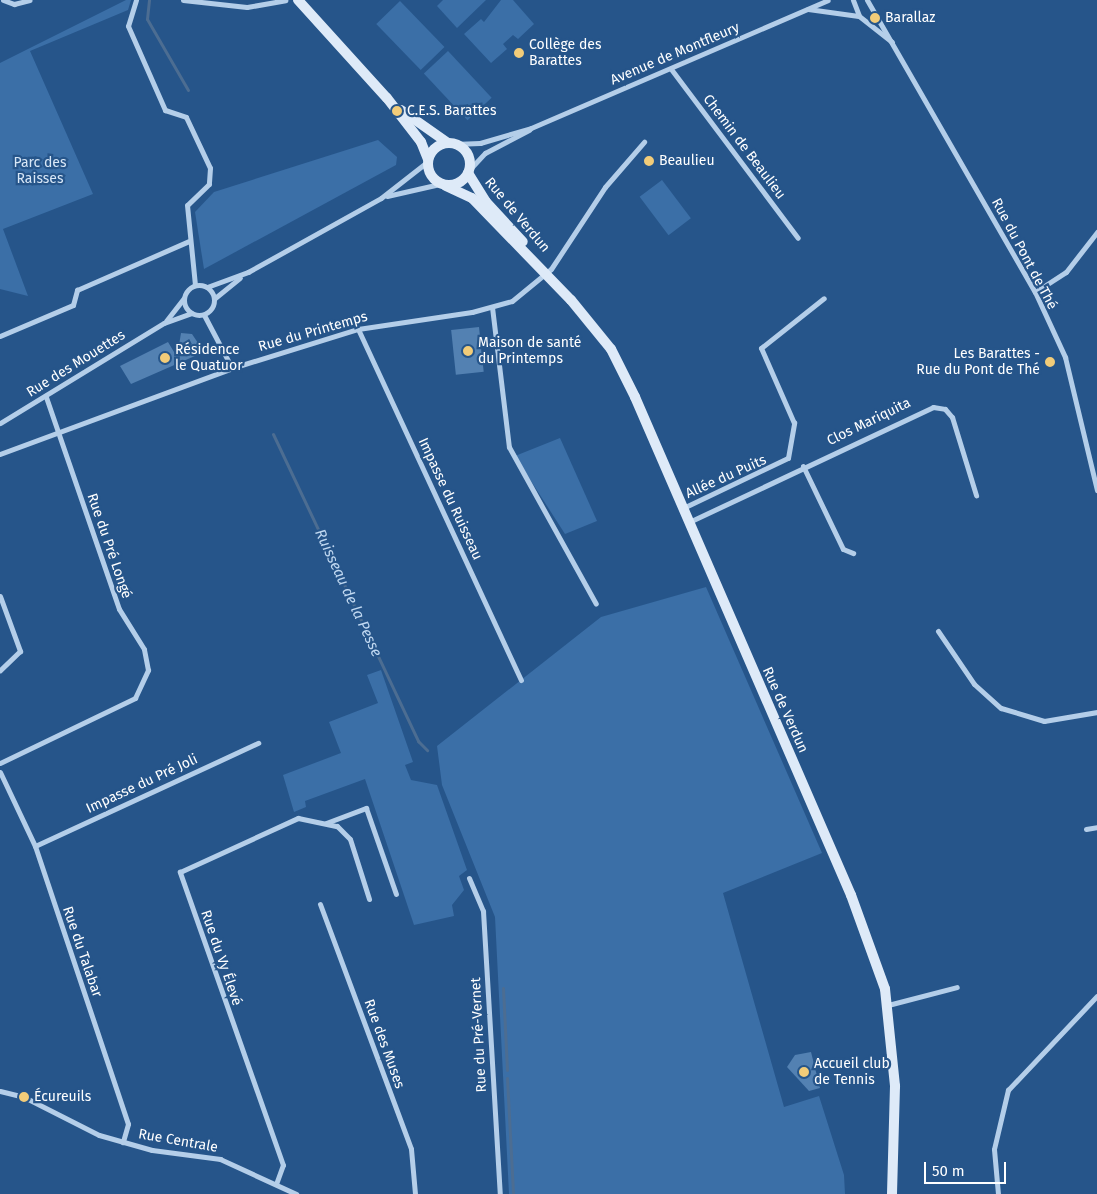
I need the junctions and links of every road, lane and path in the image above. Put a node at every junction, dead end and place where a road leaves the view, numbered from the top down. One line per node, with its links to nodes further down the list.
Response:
1 (3, 0): 2 (street)
2 (30, 0)
3 (136, 0): 24 (street)
4 (183, 0): 5 (street)
5 (285, 0)
6 (298, 0): 14 (main road)
7 (828, 0): 10 (street, Avenue de Montfleury)
8 (853, 0): 11 (street)
9 (868, 1): 12 (street, Rue du Pont de Thé)
10 (807, 9): 11 (street); 13 (street, Avenue de Montfleury)
11 (858, 16): 12 (street, Rue du Pont de Thé)
12 (894, 44): 29 (street, Rue du Pont de Thé)
13 (671, 69): 15 (street, Avenue de Montfleury); 23 (street, Chemin de Beaulieu)
14 (387, 98): 17 (main road); 18 (main road)
15 (531, 128): 17 (street, Avenue de Montfleury); 19 (street, Avenue de Montfleury)
16 (644, 142): 26 (street)
17 (451, 143): 18 (main road); 19 (main road)
18 (428, 161): 20 (main road); 21 (street)
19 (469, 171): 20 (main road); 26 (main road, Rue de Verdun)
20 (443, 185): 21 (street); 26 (main road, Rue de Verdun)
21 (382, 198): 25 (street)
22 (1097, 232): 29 (street)
23 (798, 238)
24 (189, 241): 27 (street); 38 (street)
25 (248, 272): 28 (street); 31 (street)
26 (546, 273): 33 (street, Rue du Printemps); 47 (main road, Rue de Verdun)
27 (195, 285): 28 (street); 30 (street)
28 (207, 287): 31 (street)
29 (1035, 292): 45 (street, Rue du Pont de Thé)
30 (184, 298): 34 (street); 36 (street, Rue des Mouettes)
31 (215, 298): 35 (street)
32 (824, 298): 47 (street, Allée du Puits)
33 (492, 307): 37 (street, Rue du Printemps); 51 (street)
34 (191, 313): 35 (street); 36 (street, Rue des Mouettes)
35 (204, 314): 39 (street)
36 (164, 323): 40 (street, Rue des Mouettes)
37 (358, 329): 39 (street, Rue du Printemps); 54 (street, Impasse du Ruisseau)
38 (0, 336)
39 (232, 368): 42 (street, Rue du Printemps)
40 (46, 397): 41 (street, Rue des Mouettes); 42 (street, Rue du Pré Longé)
41 (0, 423)
42 (58, 433): 43 (street, Rue du Printemps); 57 (street, Rue du Pré Longé)
43 (0, 454)
44 (803, 466): 46 (street, Clos Mariquita); 48 (street, Clos Mariquita); 49 (street)
45 (1097, 490)
46 (976, 495)
47 (680, 509): 48 (main road, Rue de Verdun)
48 (686, 523): 69 (main road, Rue de Verdun)
49 (852, 553)
50 (0, 596): 53 (street)
51 (596, 604)
52 (938, 631): 55 (street)
53 (0, 670)
54 (521, 680)
55 (1097, 712)
56 (258, 744): 62 (street, Impasse du Pré Joli)
57 (0, 763)
58 (0, 772): 62 (street, Rue du Talabar)
59 (325, 823): 64 (street); 65 (street); 72 (street, Rue du Vy Élevé)
60 (1097, 827): 61 (street)
61 (1086, 829)
62 (34, 846): 71 (street, Rue du Talabar)
63 (469, 878): 75 (street, Rue du Pré-Vernet)
64 (396, 894)
65 (369, 899)
66 (320, 904): 74 (street, Rue des Muses)
67 (957, 988): 69 (street)
68 (1097, 996): 77 (street)
69 (888, 1005): 76 (main road, Rue de Verdun)
70 (0, 1091): 71 (street, Rue Centrale)
71 (123, 1142): 72 (street, Rue Centrale)
72 (276, 1184): 73 (street, Rue Centrale)
73 (296, 1194)
74 (415, 1194)
75 (500, 1194)
76 (892, 1194)
77 (998, 1194)

